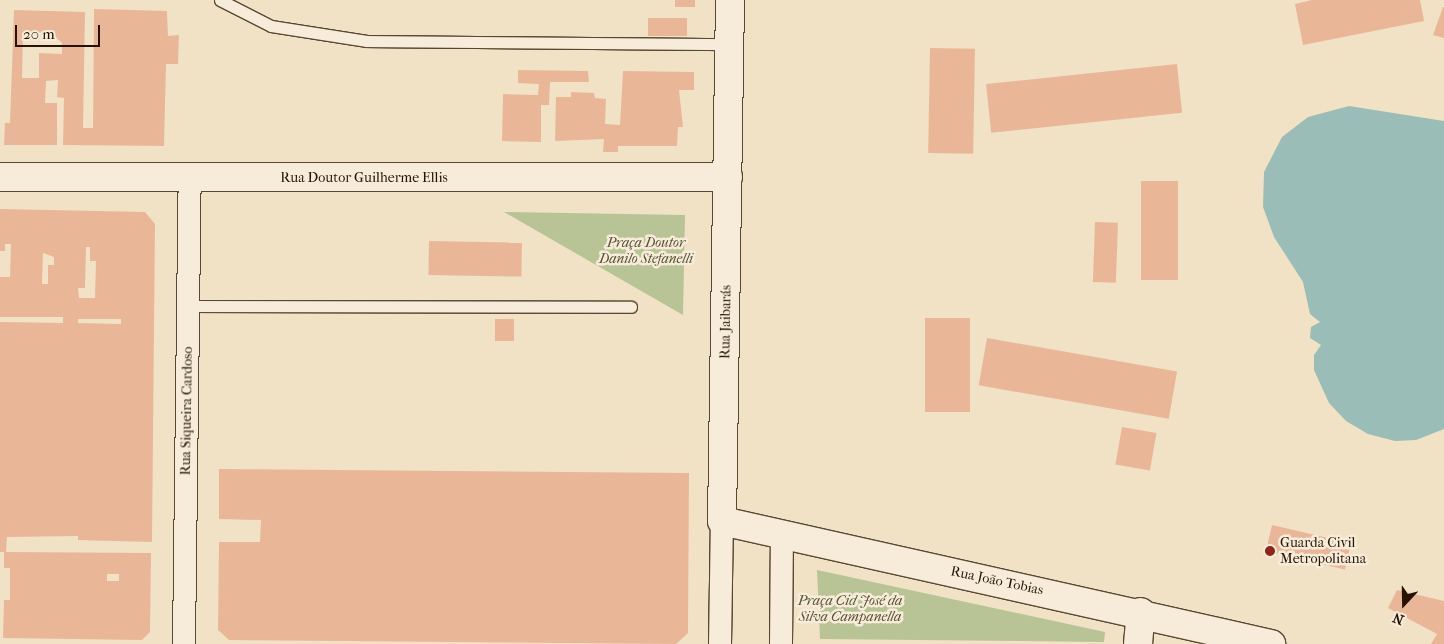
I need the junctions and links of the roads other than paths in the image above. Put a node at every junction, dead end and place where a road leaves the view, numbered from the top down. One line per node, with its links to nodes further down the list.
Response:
1 (220, 0): 3 (lane)
2 (730, 0): 3 (street, Rua Jaibarás)
3 (730, 44): 5 (street, Rua Jaibarás)
4 (0, 176): 6 (street, Rua Doutor Guilherme Ellis)
5 (728, 177): 6 (street, Rua Doutor Guilherme Ellis); 9 (street, Rua Jaibarás)
6 (190, 179): 7 (street, Rua Siqueira Cardoso)
7 (188, 306): 8 (lane); 13 (street, Rua Siqueira Cardoso)
8 (631, 307)
9 (722, 521): 10 (street, Rua João Tobias); 14 (street, Rua Jaibarás)
10 (782, 534): 11 (street, Rua João Tobias); 15 (street)
11 (1141, 612): 12 (street, Rua João Tobias); 16 (street)
12 (1241, 640): 17 (street, Rua João Tobias)
13 (184, 644)
14 (720, 644)
15 (781, 644)
16 (1138, 644)
17 (1271, 644)

